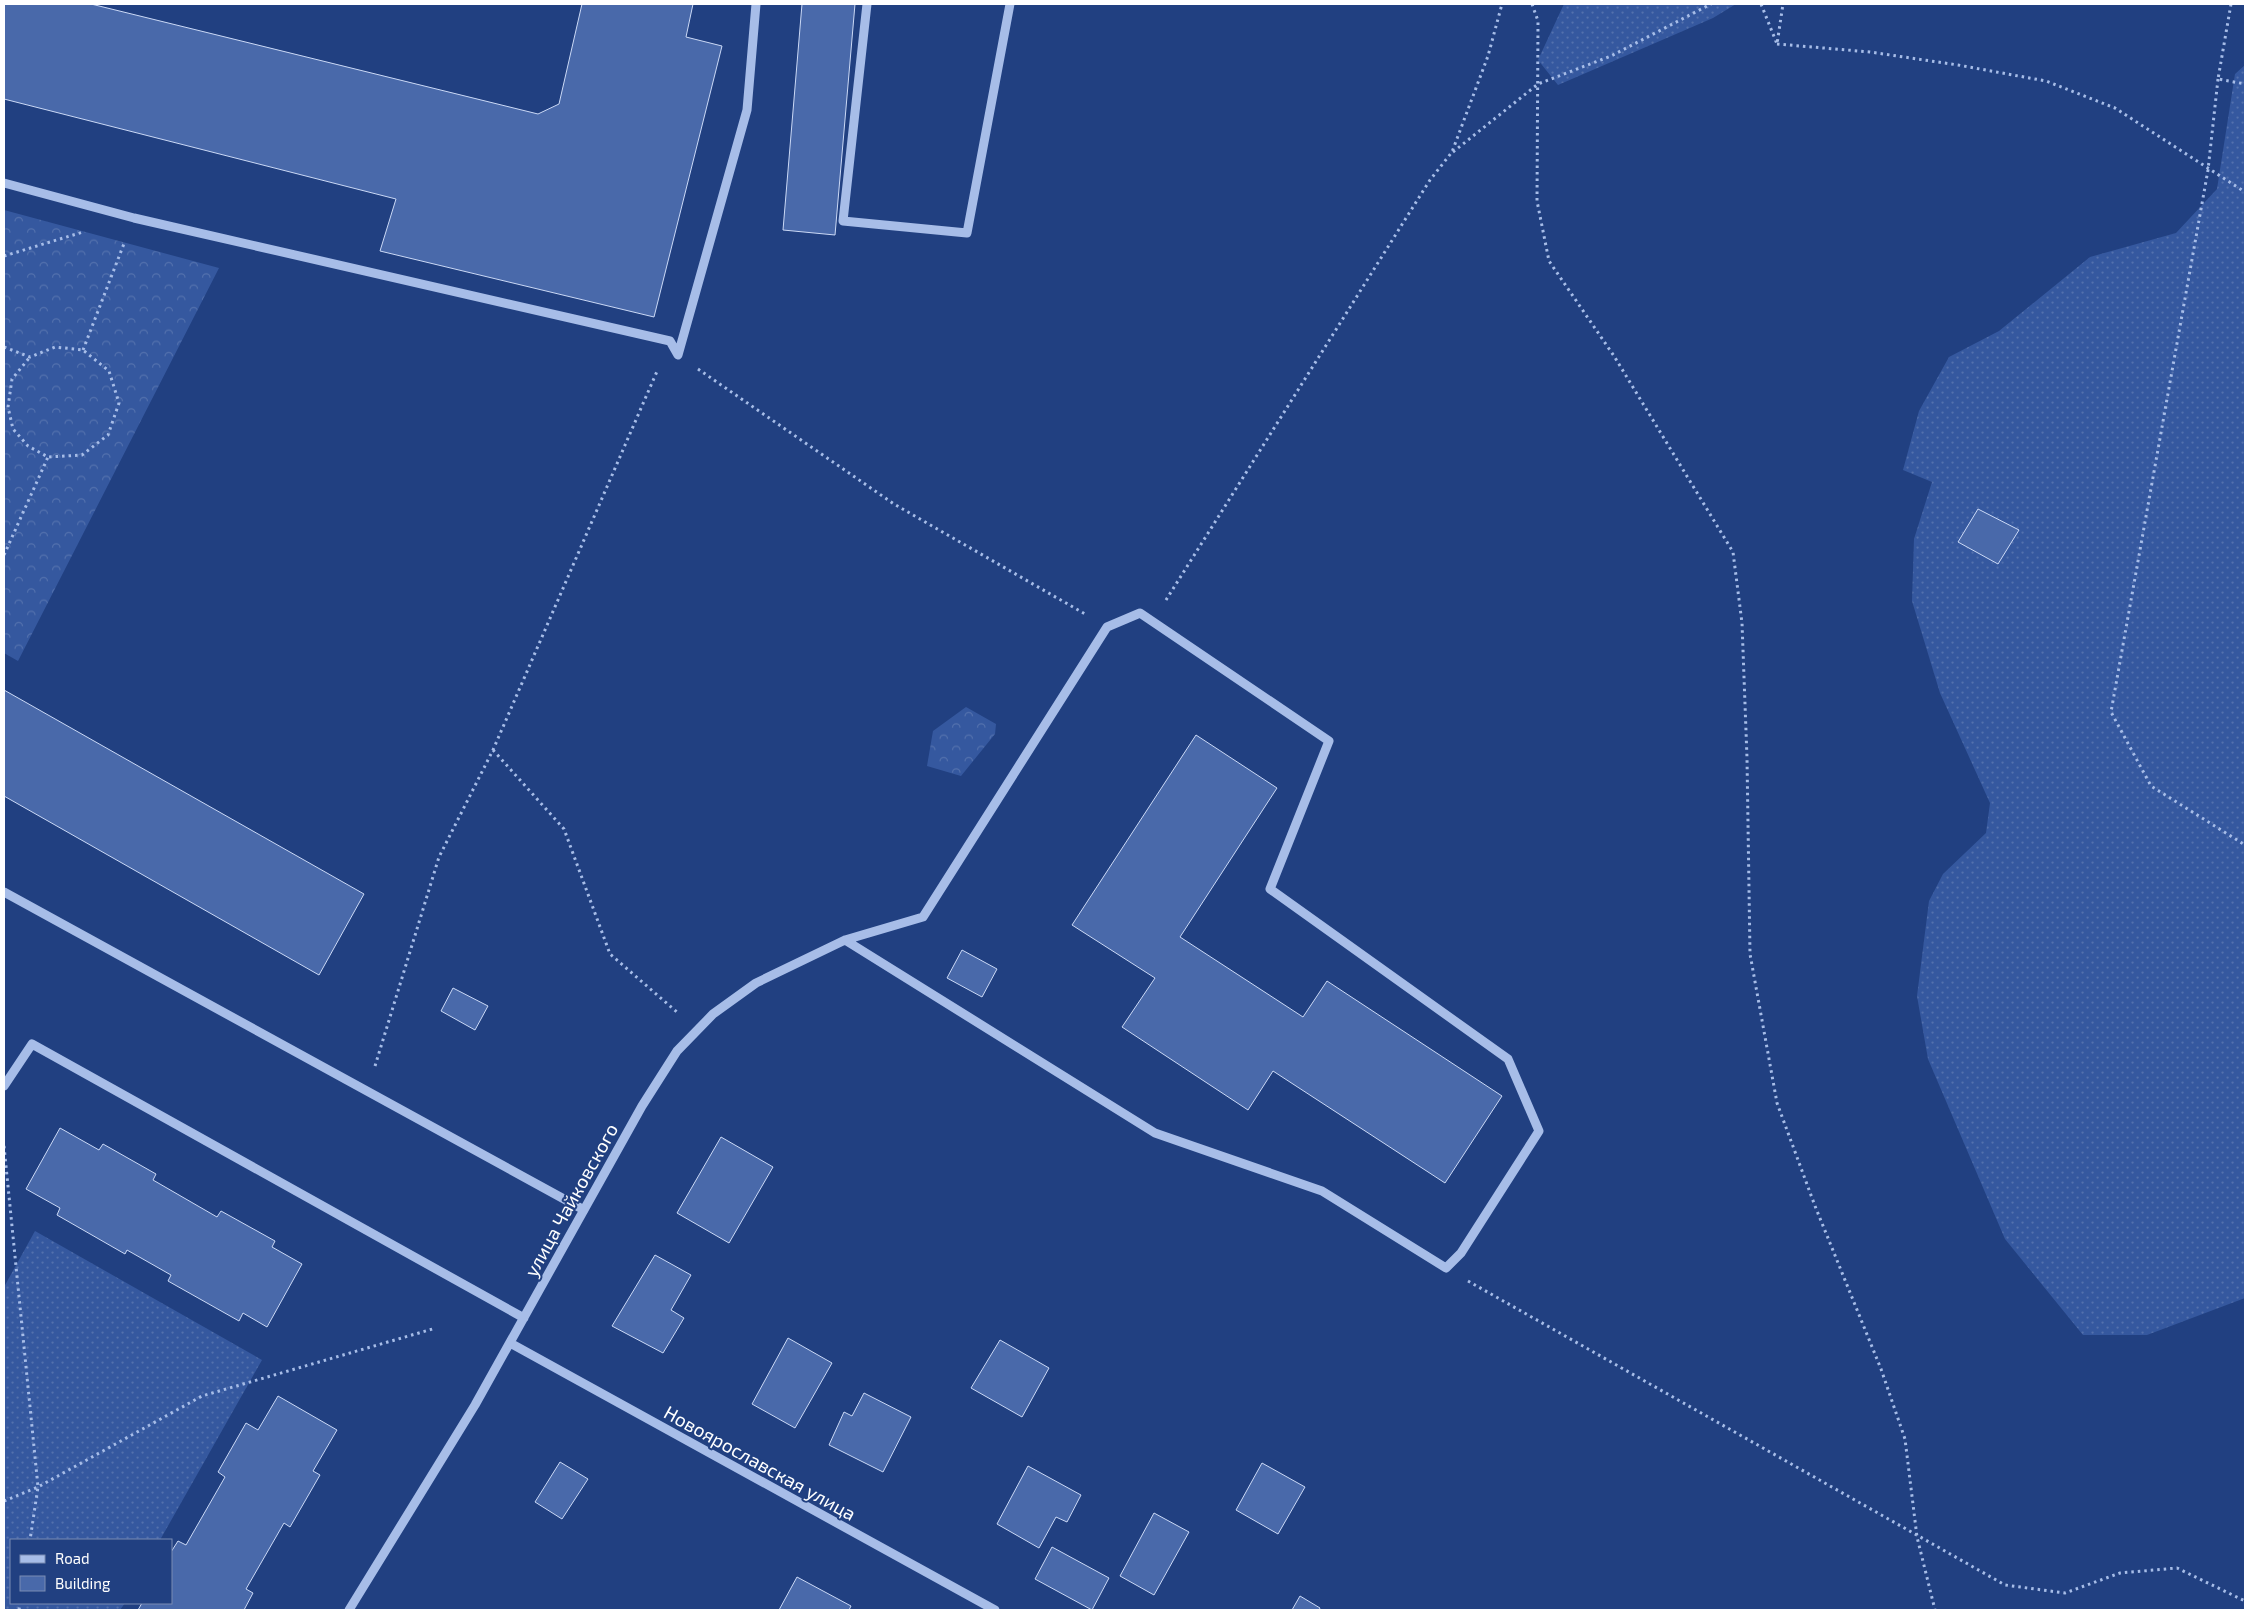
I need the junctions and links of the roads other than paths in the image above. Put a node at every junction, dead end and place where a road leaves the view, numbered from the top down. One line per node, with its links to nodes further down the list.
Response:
1 (756, 4): 4 (street)
2 (866, 4): 3 (street)
3 (1010, 4)
4 (4, 183)
5 (4, 892): 8 (street)
6 (845, 940): 6 (street, улица Чайковского); 8 (street, улица Чайковского)
7 (4, 1086): 9 (street)
8 (584, 1210): 9 (street, улица Чайковского)
9 (524, 1318): 10 (street, улица Чайковского)
10 (510, 1343): 11 (street, улица Чайковского); 12 (street, Новоярославская улица)
11 (349, 1610)
12 (995, 1610)

